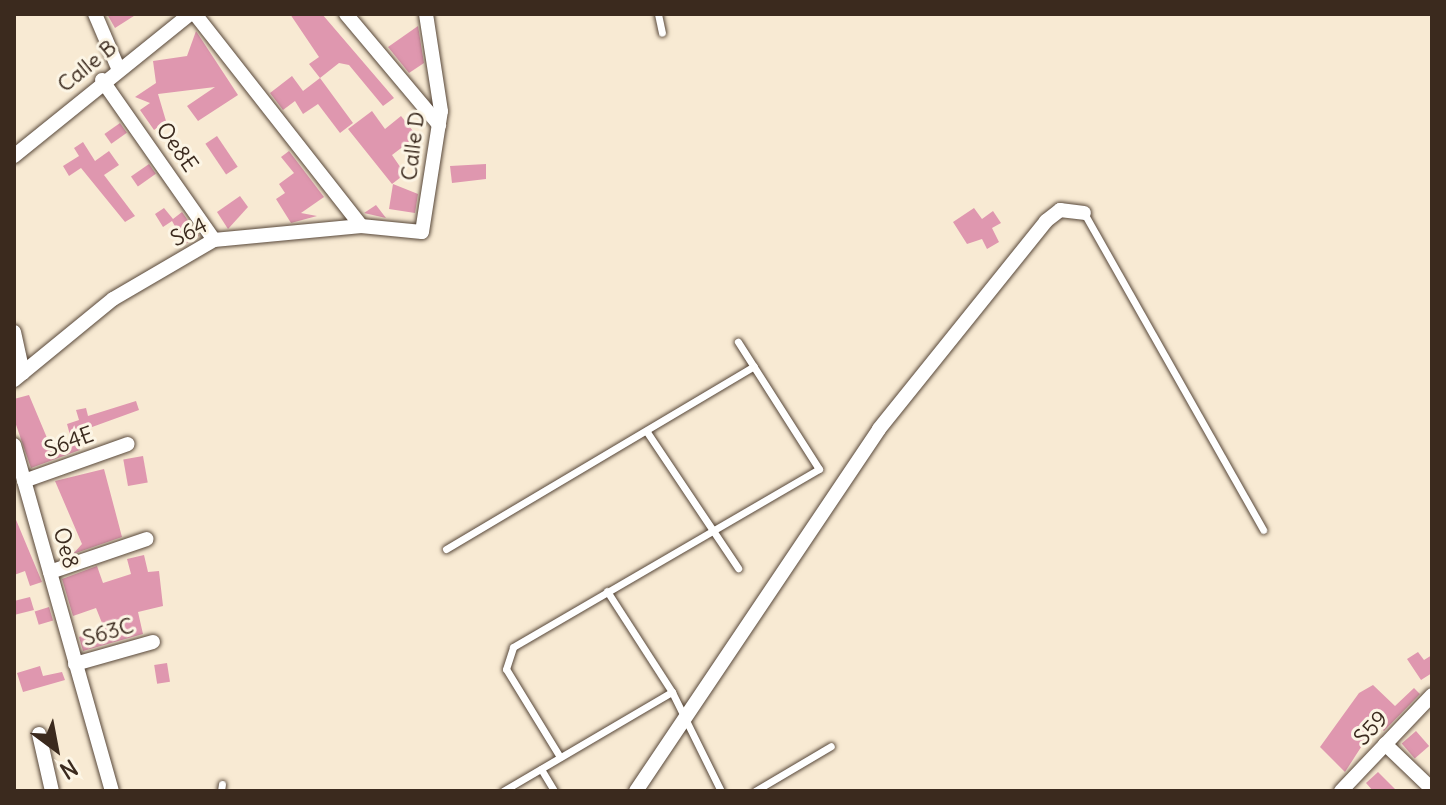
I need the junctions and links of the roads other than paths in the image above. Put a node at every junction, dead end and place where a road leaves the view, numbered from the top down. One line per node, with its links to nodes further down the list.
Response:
1 (95, 14): 7 (street)
2 (193, 14): 7 (street, Calle B); 12 (street)
3 (346, 14): 9 (street)
4 (426, 14): 9 (street, Calle D)
5 (658, 14): 6 (lane)
6 (662, 33)
7 (118, 68): 8 (street, Calle B)
8 (102, 80): 10 (street, Calle B); 14 (street, Oe8E)
9 (439, 125): 13 (street, Calle D)
10 (14, 156)
11 (1084, 213): 23 (lane); 34 (street)
12 (361, 226): 13 (street, S64); 14 (street, S64)
13 (419, 234)
14 (214, 240): 18 (street, S64)
15 (14, 332): 18 (street)
16 (738, 342): 17 (lane)
17 (754, 366): 19 (lane); 24 (lane)
18 (18, 377)
19 (647, 432): 24 (lane); 26 (lane)
20 (128, 444): 22 (street, S64E)
21 (14, 445): 22 (street, Oe8)
22 (24, 481): 28 (street, Oe8)
23 (1263, 530)
24 (711, 531): 27 (lane); 29 (lane)
25 (147, 539): 28 (street)
26 (446, 549)
27 (738, 568)
28 (50, 572): 31 (street, Oe8)
29 (607, 591): 32 (lane); 38 (lane)
30 (153, 642): 31 (street, S63C)
31 (75, 664): 42 (street, Oe8)
32 (672, 692): 34 (lane); 38 (lane)
33 (1432, 695): 36 (street, S59)
34 (684, 716): 45 (street); 46 (lane)
35 (39, 734): 41 (street)
36 (1385, 744): 40 (street); 48 (street, S59)
37 (831, 746): 47 (lane)
38 (560, 757): 39 (lane)
39 (541, 769): 43 (lane); 44 (lane)
40 (1432, 789)
41 (52, 791)
42 (112, 791)
43 (503, 791)
44 (554, 791)
45 (636, 791)
46 (721, 791)
47 (755, 791)
48 (1341, 791)

